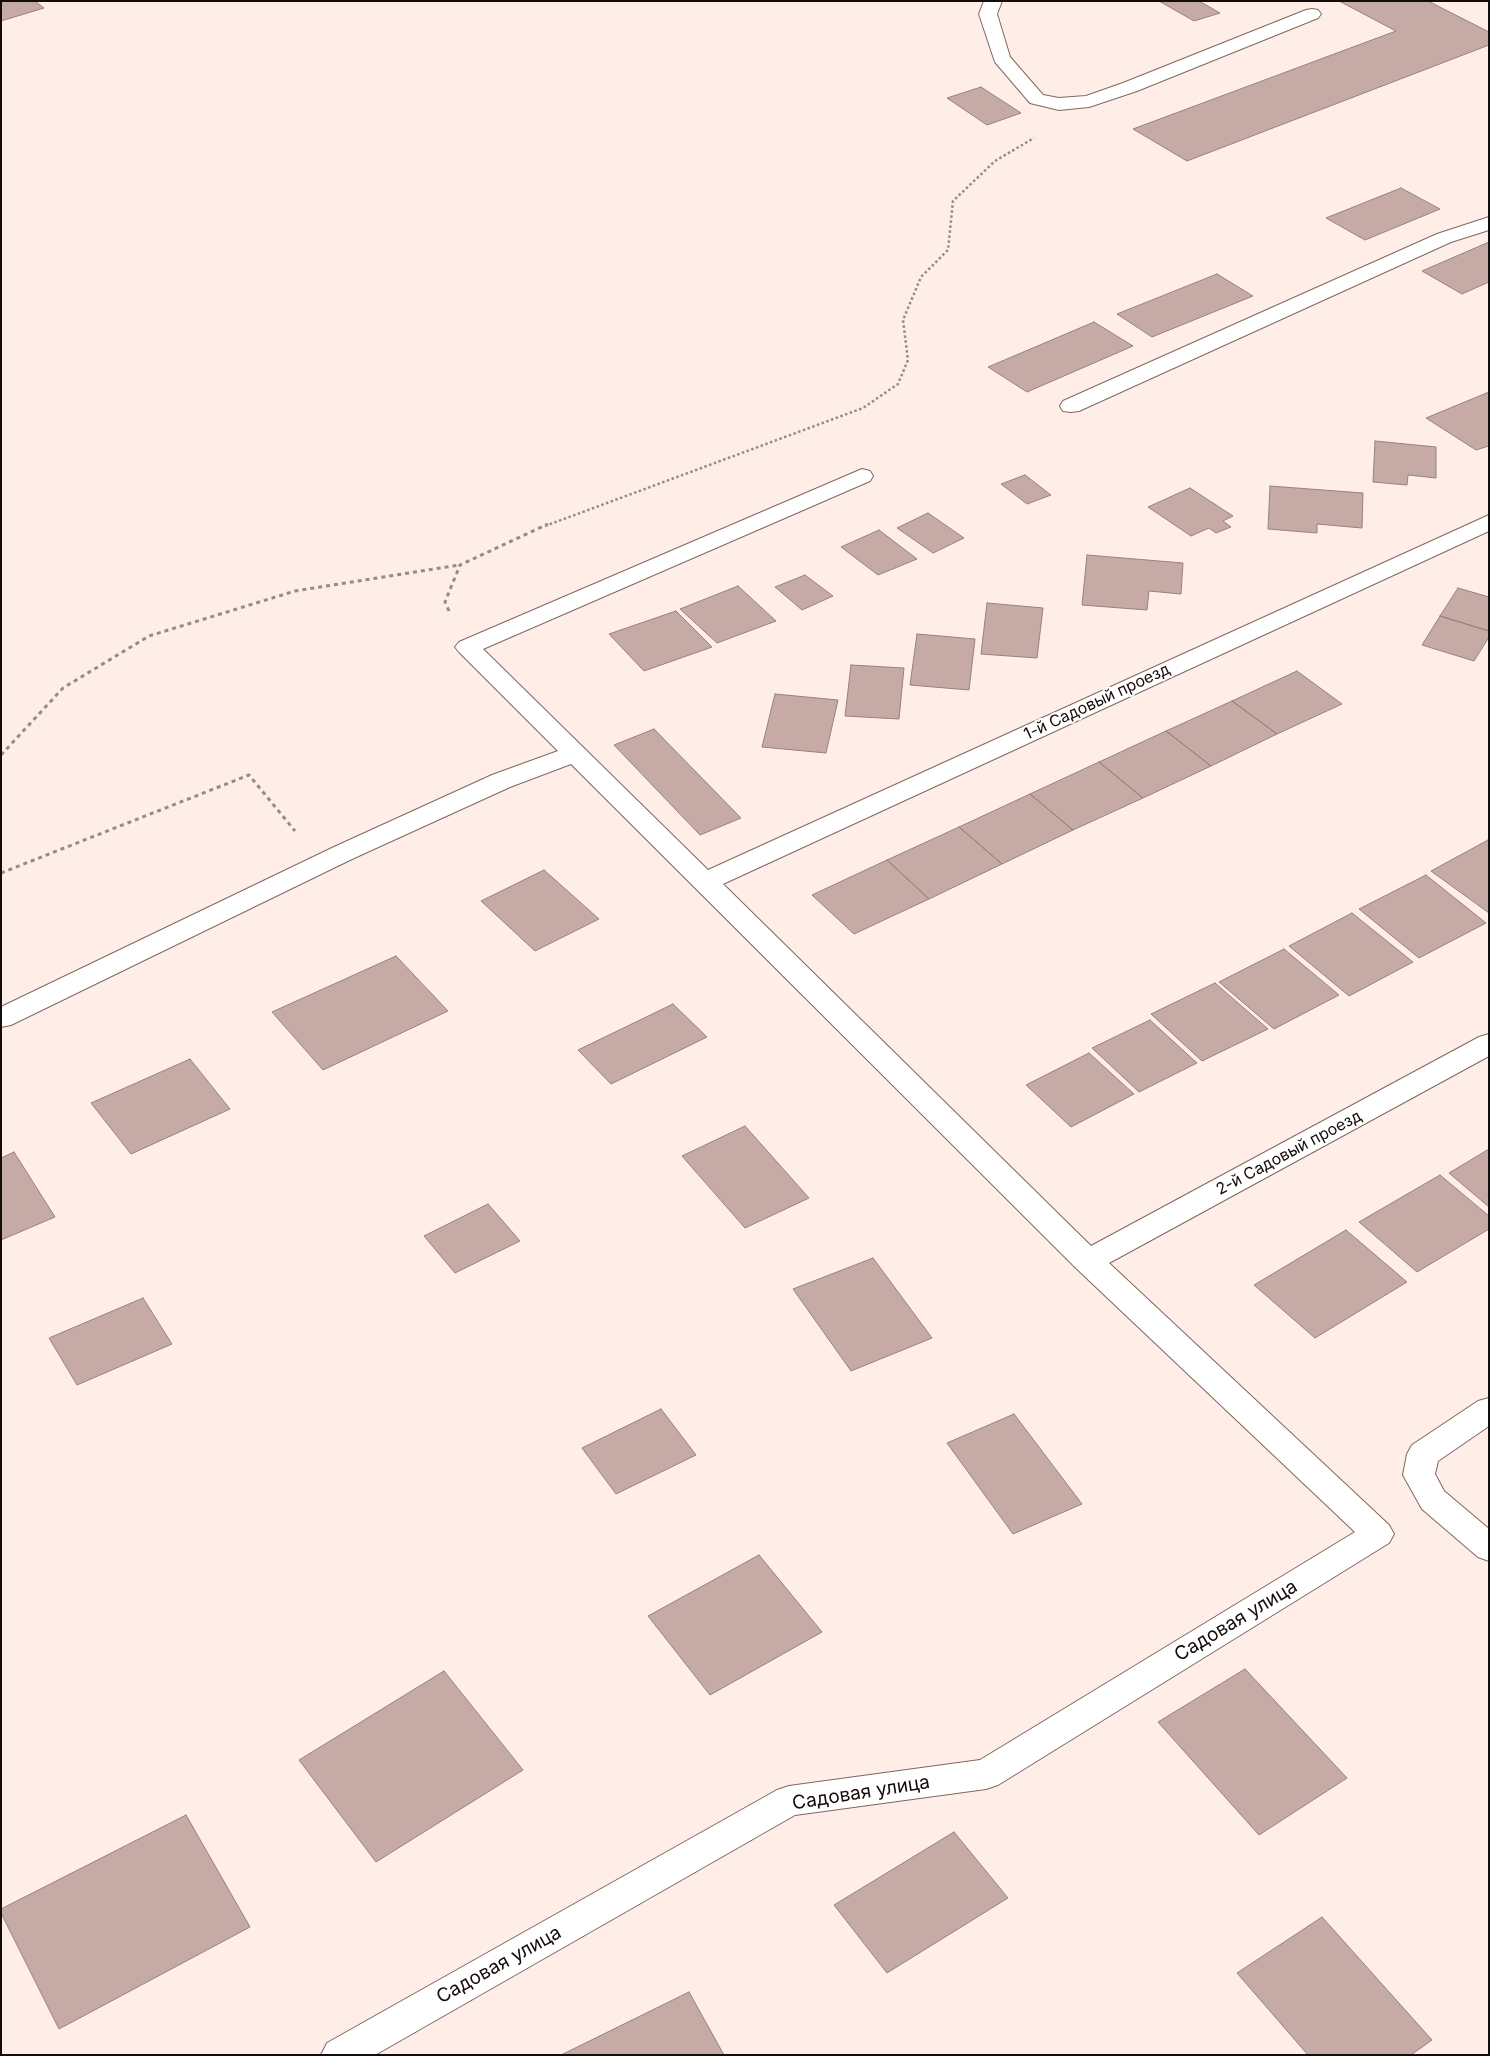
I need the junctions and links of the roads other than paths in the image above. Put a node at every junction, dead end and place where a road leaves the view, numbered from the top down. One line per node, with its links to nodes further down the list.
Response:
1 (993, 1): 2 (street)
2 (1312, 14)
3 (1489, 222): 4 (street)
4 (1071, 406)
5 (862, 476): 7 (street)
6 (1489, 522): 8 (street, 1-й Садовый проезд)
7 (574, 754): 8 (street); 9 (street)
8 (704, 882): 11 (street)
9 (1, 1018)
10 (1489, 1044): 11 (street, 2-й Садовый проезд)
11 (1088, 1261): 14 (street, Садовая улица)
12 (1489, 1410): 13 (street)
13 (1489, 1548)
14 (340, 2055)

